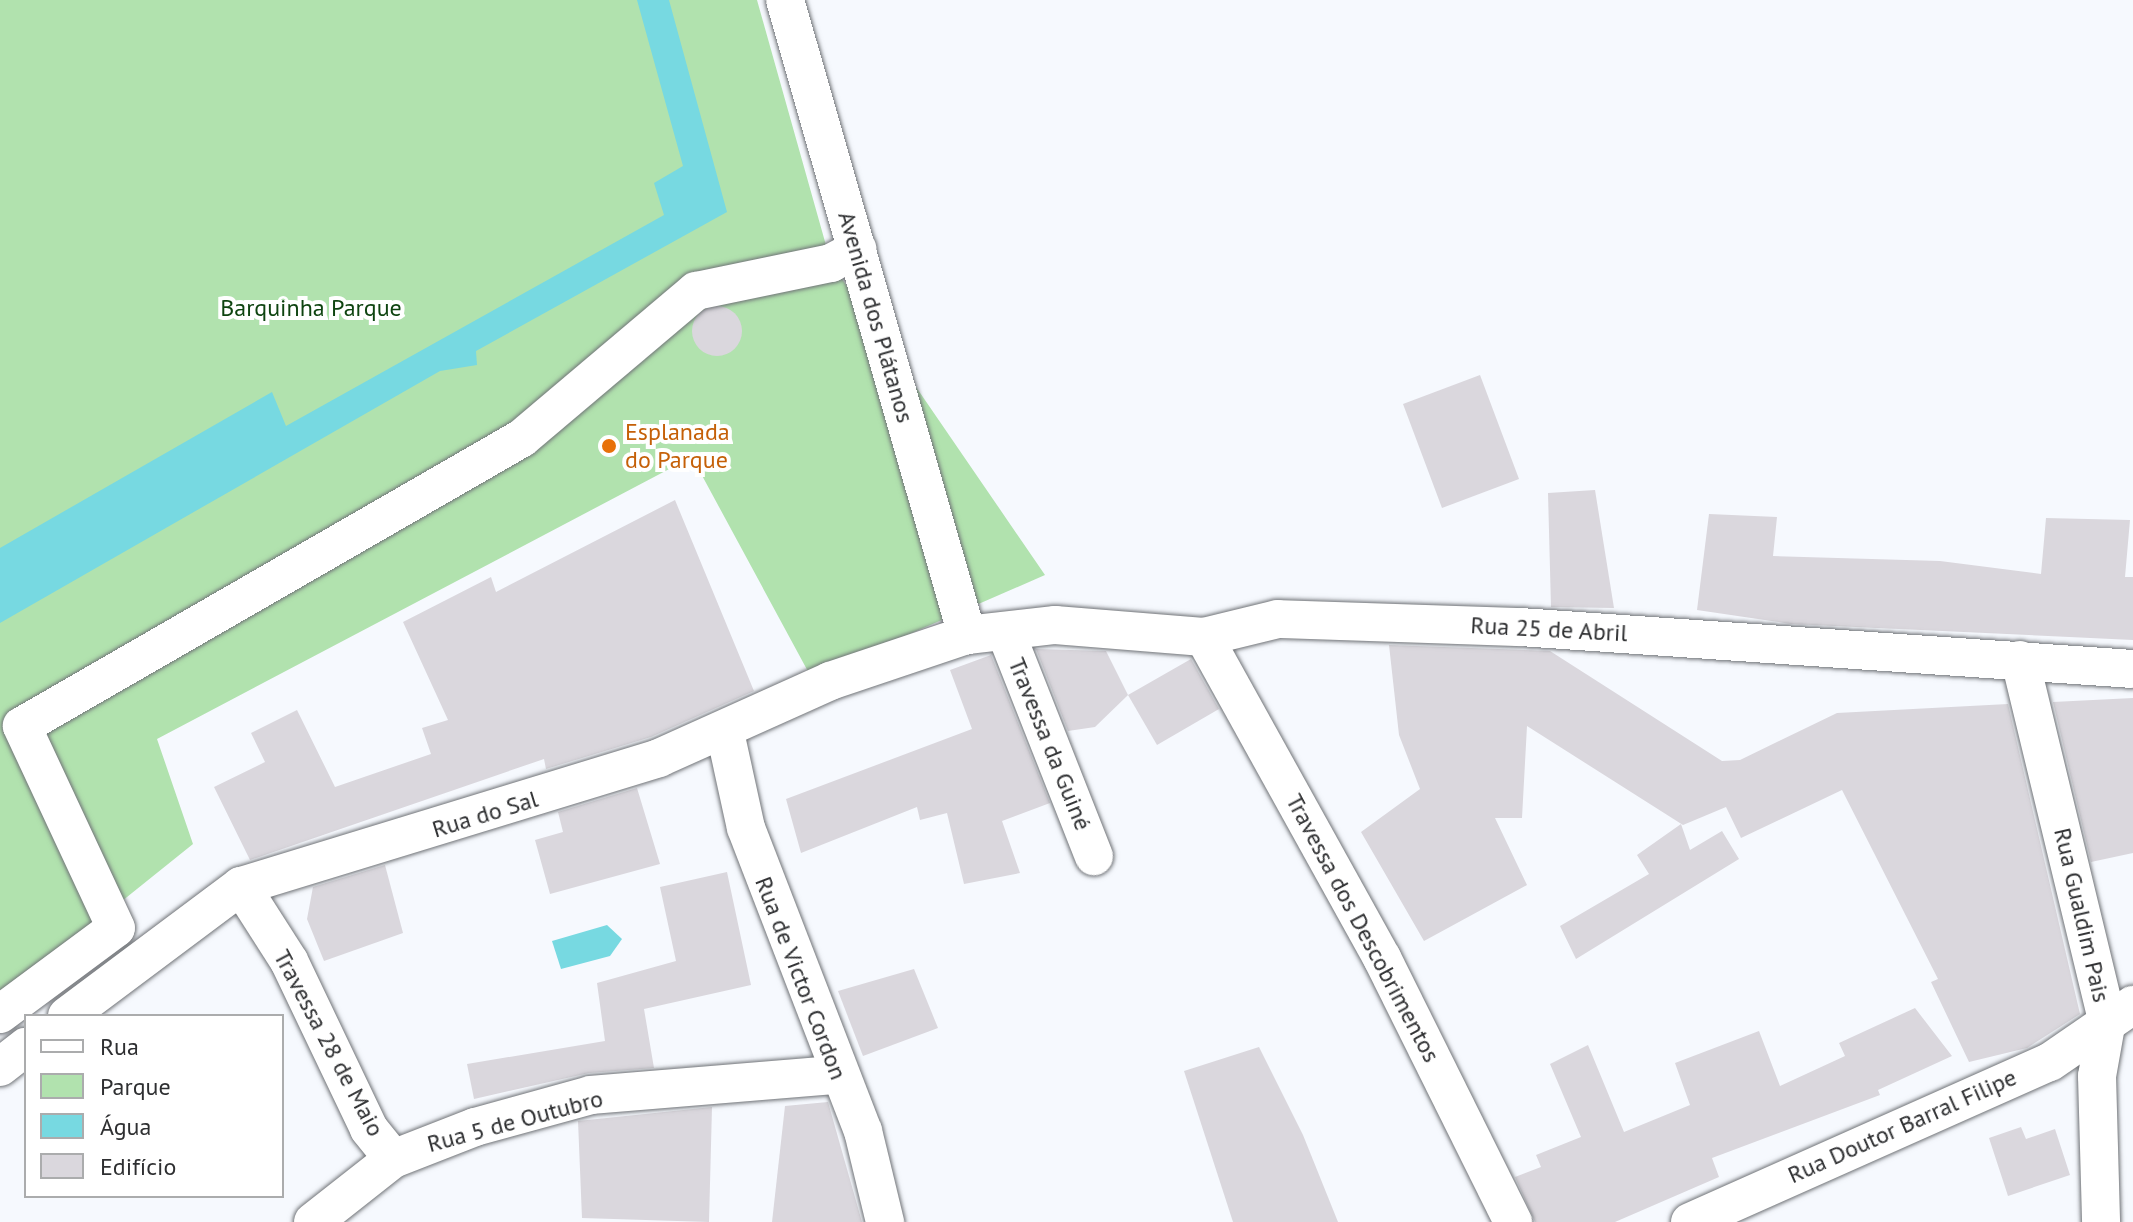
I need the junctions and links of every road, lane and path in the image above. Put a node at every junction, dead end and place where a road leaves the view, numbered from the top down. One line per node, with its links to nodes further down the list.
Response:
1 (785, 0): 2 (street, Avenida dos Plátanos)
2 (857, 249): 4 (street, Avenida dos Plátanos); 12 (street)
3 (1006, 633): 4 (street, Rua 25 de Abril); 5 (street, Rua 25 de Abril); 9 (street, Travessa da Guiné)
4 (967, 635): 8 (street, Rua do Sal)
5 (1204, 637): 6 (street, Rua 25 de Abril); 20 (street, Travessa dos Descobrimentos)
6 (2020, 660): 7 (street, Rua 25 de Abril); 11 (street, Rua Gualdim Pais)
7 (2133, 669)
8 (725, 732): 10 (street, Rua do Sal); 16 (street, Rua de Victor Cordon)
9 (1094, 856)
10 (241, 886): 13 (street); 17 (street, Travessa 28 de Maio)
11 (2120, 1013): 21 (street, Rua Doutor Barral Filipe); 22 (street, Rua Gualdim Pais)
12 (0, 1014)
13 (70, 1014)
14 (24, 1049): 15 (street)
15 (0, 1067)
16 (836, 1075): 17 (street, Rua 5 de Outubro); 19 (street, Rua de Victor Cordon)
17 (393, 1159): 18 (street, Rua 5 de Outubro)
18 (313, 1222)
19 (885, 1222)
20 (1513, 1222)
21 (1690, 1222)
22 (2101, 1222)

